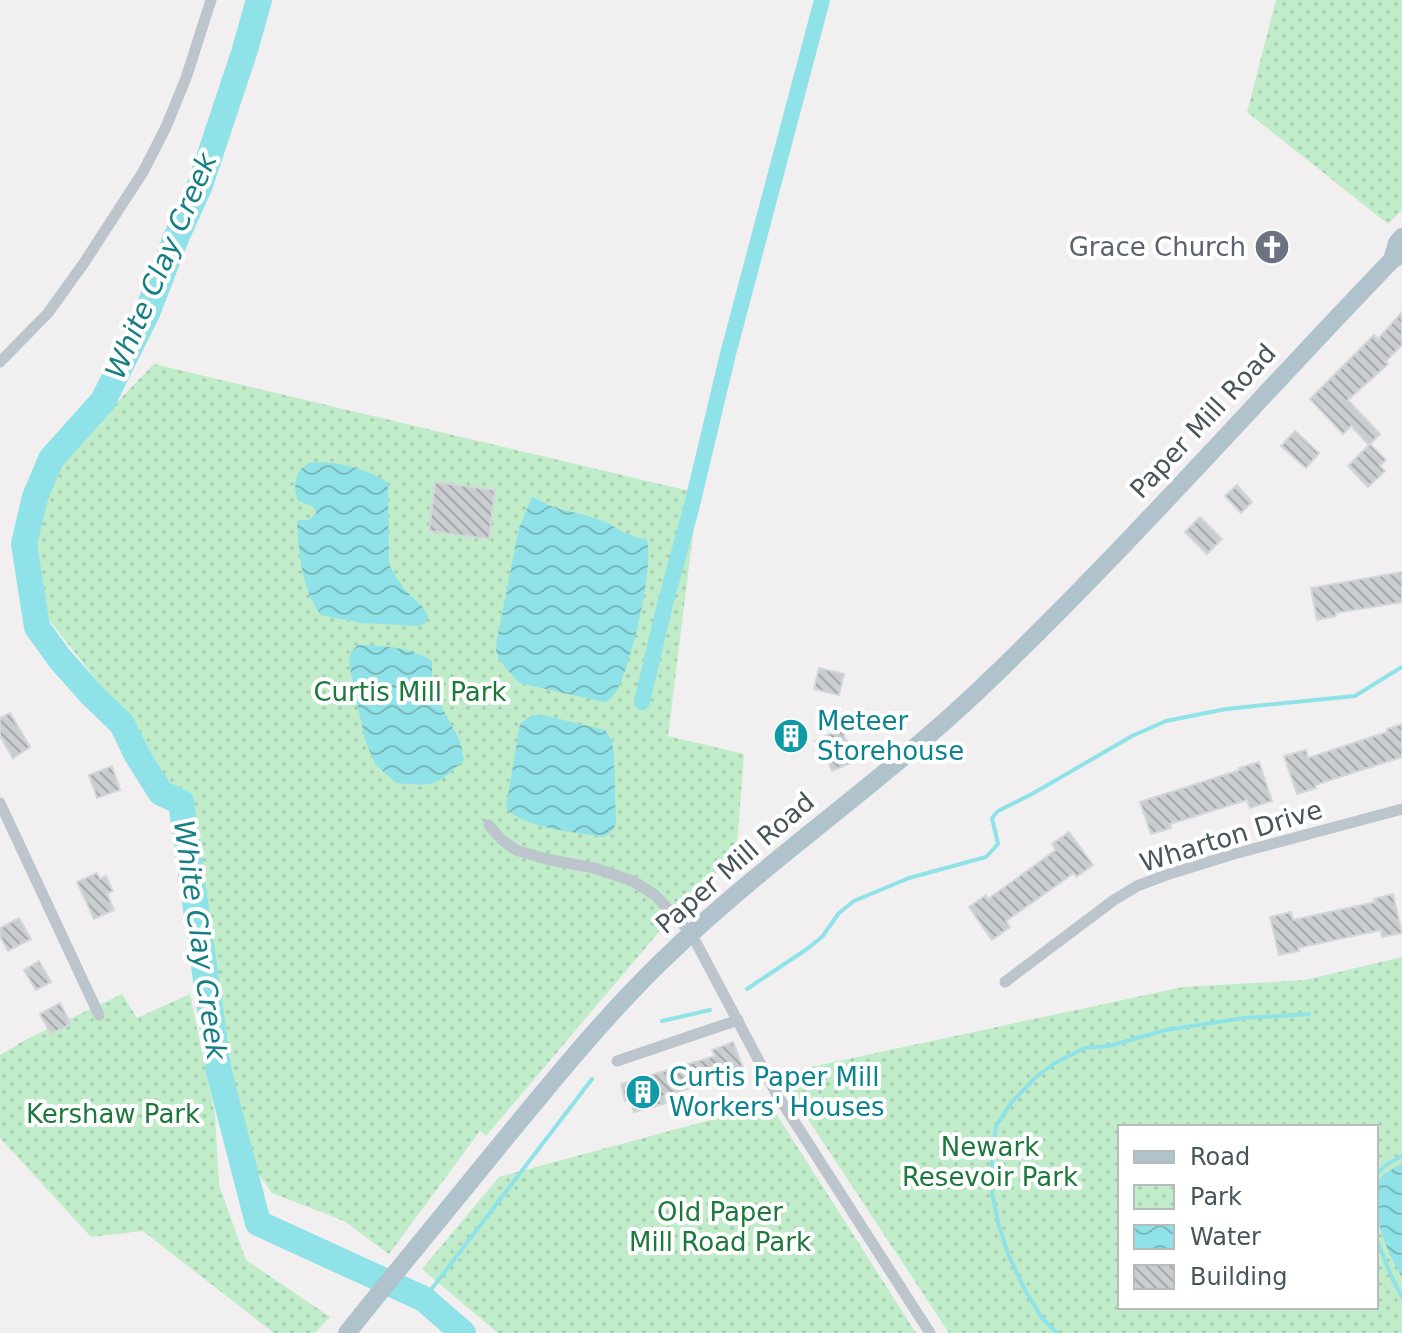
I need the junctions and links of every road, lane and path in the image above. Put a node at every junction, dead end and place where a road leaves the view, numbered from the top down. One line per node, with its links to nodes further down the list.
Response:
1 (211, 0): 4 (street)
2 (1402, 237): 3 (main road, Paper Mill Road)
3 (1397, 257): 8 (main road, Paper Mill Road)
4 (0, 362)
5 (0, 803): 10 (street)
6 (1402, 809): 9 (street, Wharton Drive)
7 (489, 825): 8 (street)
8 (691, 933): 11 (street); 13 (main road, Paper Mill Road)
9 (1005, 982)
10 (99, 1015)
11 (738, 1020): 12 (street); 14 (street)
12 (617, 1061)
13 (348, 1331)
14 (930, 1333)

